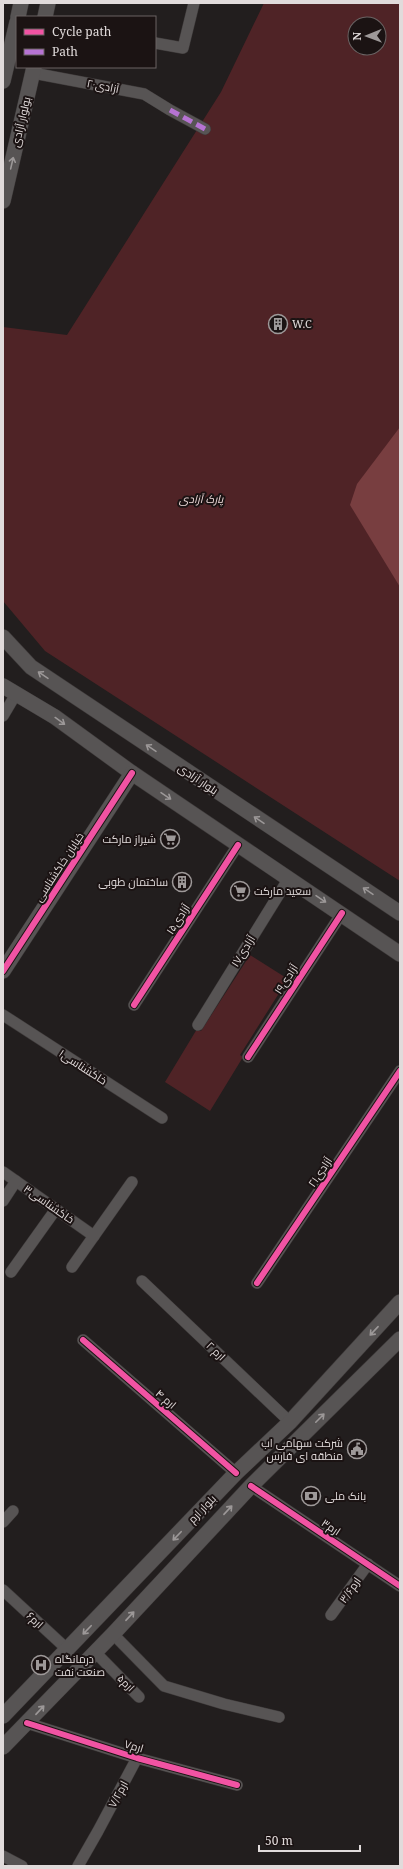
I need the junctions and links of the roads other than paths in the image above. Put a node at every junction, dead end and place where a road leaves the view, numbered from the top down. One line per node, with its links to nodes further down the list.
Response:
1 (21, 3): 4 (main road)
2 (48, 3): 5 (main road)
3 (194, 3): 7 (street)
4 (18, 16)
5 (45, 16)
6 (16, 26): 9 (main road)
7 (156, 43)
8 (34, 70): 10 (street, آزادی۲۰); 11 (main road, بولوار آزادی, one-way to 8)
9 (3, 81)
10 (205, 128)
11 (3, 201)
12 (3, 637): 19 (main road, بلوار آزادی, one-way to 12)
13 (9, 690): 14 (street); 15 (main road, one-way to 15)
14 (3, 716)
15 (132, 773): 16 (main road, one-way to 16); 21 (main road, خیابان خاکشناسی)
16 (238, 844): 17 (main road); 22 (street, آزادی۱۵)
17 (289, 878): 18 (main road, one-way to 18); 24 (street, آزادی۱۷)
18 (342, 913): 20 (main road); 25 (street, آزادی۱۹)
19 (400, 913)
20 (400, 954)
21 (3, 971)
22 (134, 1005)
23 (3, 1015): 27 (street, خاکشناسی۱)
24 (198, 1025)
25 (248, 1057)
26 (400, 1071): 37 (street, آزادی۲۱)
27 (162, 1118)
28 (3, 1172): 29 (street, خاکشناسی۳)
29 (16, 1181): 31 (street); 32 (street, خاکشناسی۳)
30 (132, 1182): 33 (street)
31 (3, 1201)
32 (56, 1209): 33 (street, خاکشناسی۳); 35 (street)
33 (94, 1236): 34 (street)
34 (72, 1267)
35 (11, 1272)
36 (142, 1281): 41 (street, ارم ۲)
37 (257, 1283)
38 (400, 1302): 41 (main road, بلوار ارم, one-way to 41)
39 (400, 1339): 43 (main road, بلوار ارم, one-way to 39)
40 (83, 1340): 42 (street, ارم ۴)
41 (290, 1422): 42 (main road, بلوار ارم)
42 (236, 1473): 51 (main road, بلوار ارم, one-way to 51)
43 (251, 1486): 46 (street, ارم۳); 50 (main road, بلوار ارم, one-way to 43)
44 (13, 1511): 45 (street)
45 (3, 1522)
46 (368, 1564): 47 (street, ارم۳); 49 (street, ۳/۶ارم)
47 (400, 1586)
48 (3, 1590): 51 (street, ارم۶)
49 (331, 1615)
50 (113, 1634): 52 (main road, بلوار ارم); 55 (street)
51 (68, 1650): 54 (main road, بلوار ارم)
52 (95, 1652): 53 (street, ارم۵); 56 (main road, بلوار ارم, one-way to 52)
53 (140, 1697)
54 (3, 1716)
55 (278, 1717)
56 (27, 1724): 57 (main road, بلوار ارم); 58 (street, ارم۷)
57 (3, 1747)
58 (137, 1758): 59 (street, ارم۷); 62 (street, ۷/۲ارم)
59 (237, 1785)
60 (3, 1856): 61 (street)
61 (22, 1866)
62 (78, 1866)

